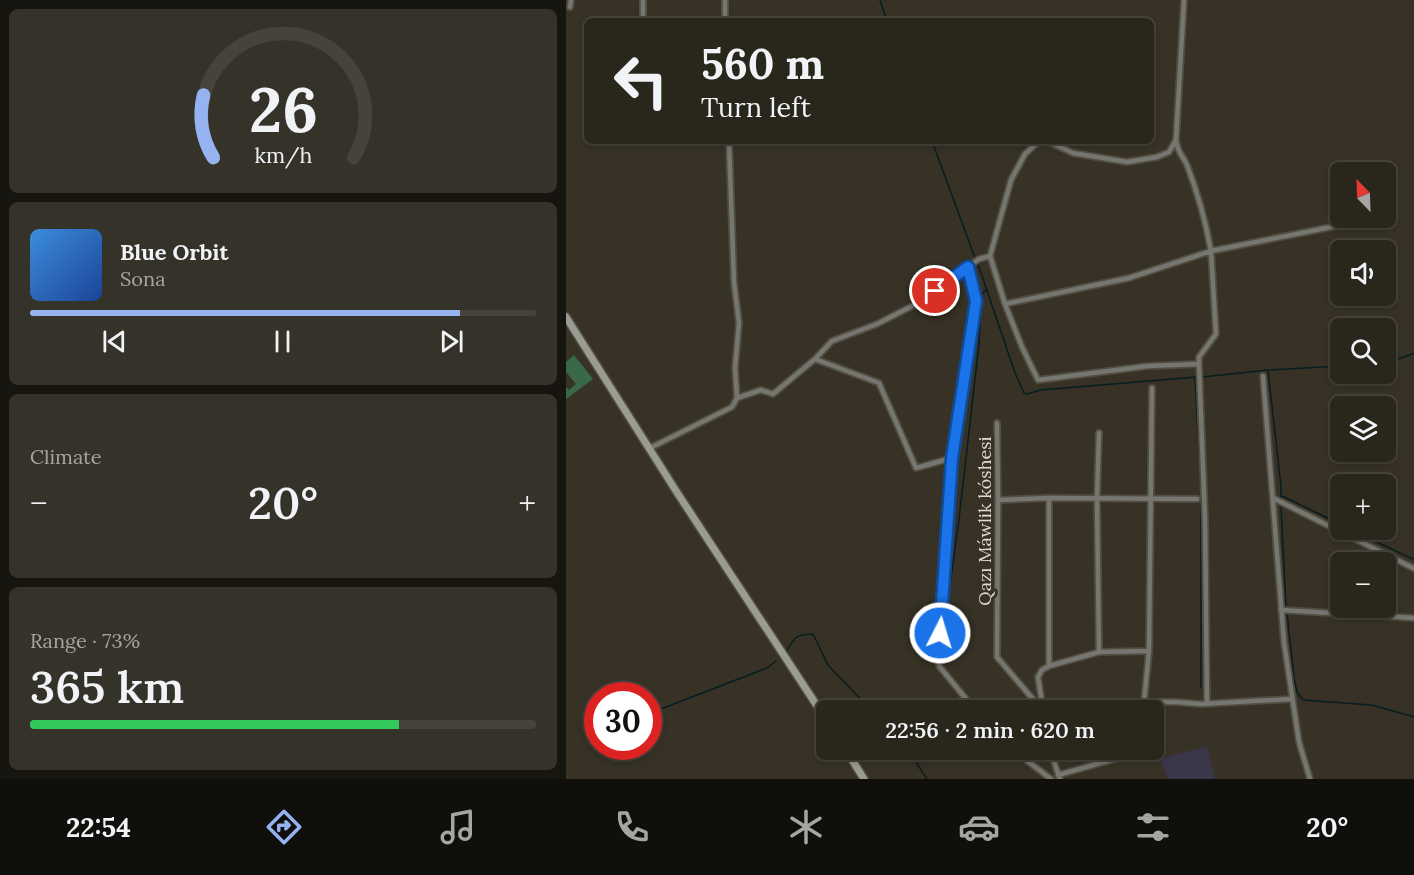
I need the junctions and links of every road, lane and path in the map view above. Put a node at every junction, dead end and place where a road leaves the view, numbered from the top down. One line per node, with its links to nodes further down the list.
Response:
1 (571, 0): 5 (street)
2 (643, 0): 6 (street)
3 (725, 0): 7 (street)
4 (1184, 0): 8 (street)
5 (570, 7)
6 (643, 18)
7 (725, 18)
8 (1176, 140): 11 (street); 13 (street)
9 (728, 144): 22 (street)
10 (1036, 144): 14 (street)
11 (1054, 144)
12 (1330, 227): 13 (street)
13 (1211, 251): 16 (street); 19 (street)
14 (990, 256): 15 (street); 16 (street)
15 (968, 267): 18 (street); 26 (street)
16 (1006, 304): 19 (street)
17 (566, 318): 25 (main road)
18 (815, 358): 22 (street); 26 (street)
19 (1199, 364): 45 (street)
20 (1263, 376): 30 (street)
21 (1152, 388): 29 (street)
22 (737, 398): 25 (street)
23 (997, 423): 32 (street, Qazı Máwlik kóshesi)
24 (1099, 433): 28 (street)
25 (650, 448): 46 (main road)
26 (952, 458): 40 (street)
27 (1049, 498): 28 (street); 32 (street); 38 (street)
28 (1097, 498): 29 (street); 37 (street)
29 (1150, 498): 31 (street); 36 (street)
30 (1272, 498): 33 (street); 34 (street)
31 (1197, 499)
32 (998, 500): 41 (street, Qazı Máwlik kóshesi)
33 (1415, 568)
34 (1281, 610): 35 (street); 39 (street)
35 (1415, 618)
36 (1149, 651): 37 (street); 43 (street)
37 (1099, 652): 38 (street)
38 (1049, 666): 42 (street)
39 (1292, 699): 45 (street); 54 (street)
40 (967, 700)
41 (1034, 700)
42 (1041, 700)
43 (1144, 700)
44 (1164, 702): 45 (street)
45 (1207, 704)
46 (816, 706)
47 (852, 760): 52 (main road)
48 (1026, 760): 53 (street)
49 (1053, 760): 51 (street)
50 (1112, 760): 51 (street)
51 (1059, 777)
52 (864, 779)
53 (1051, 779)
54 (1310, 779)

